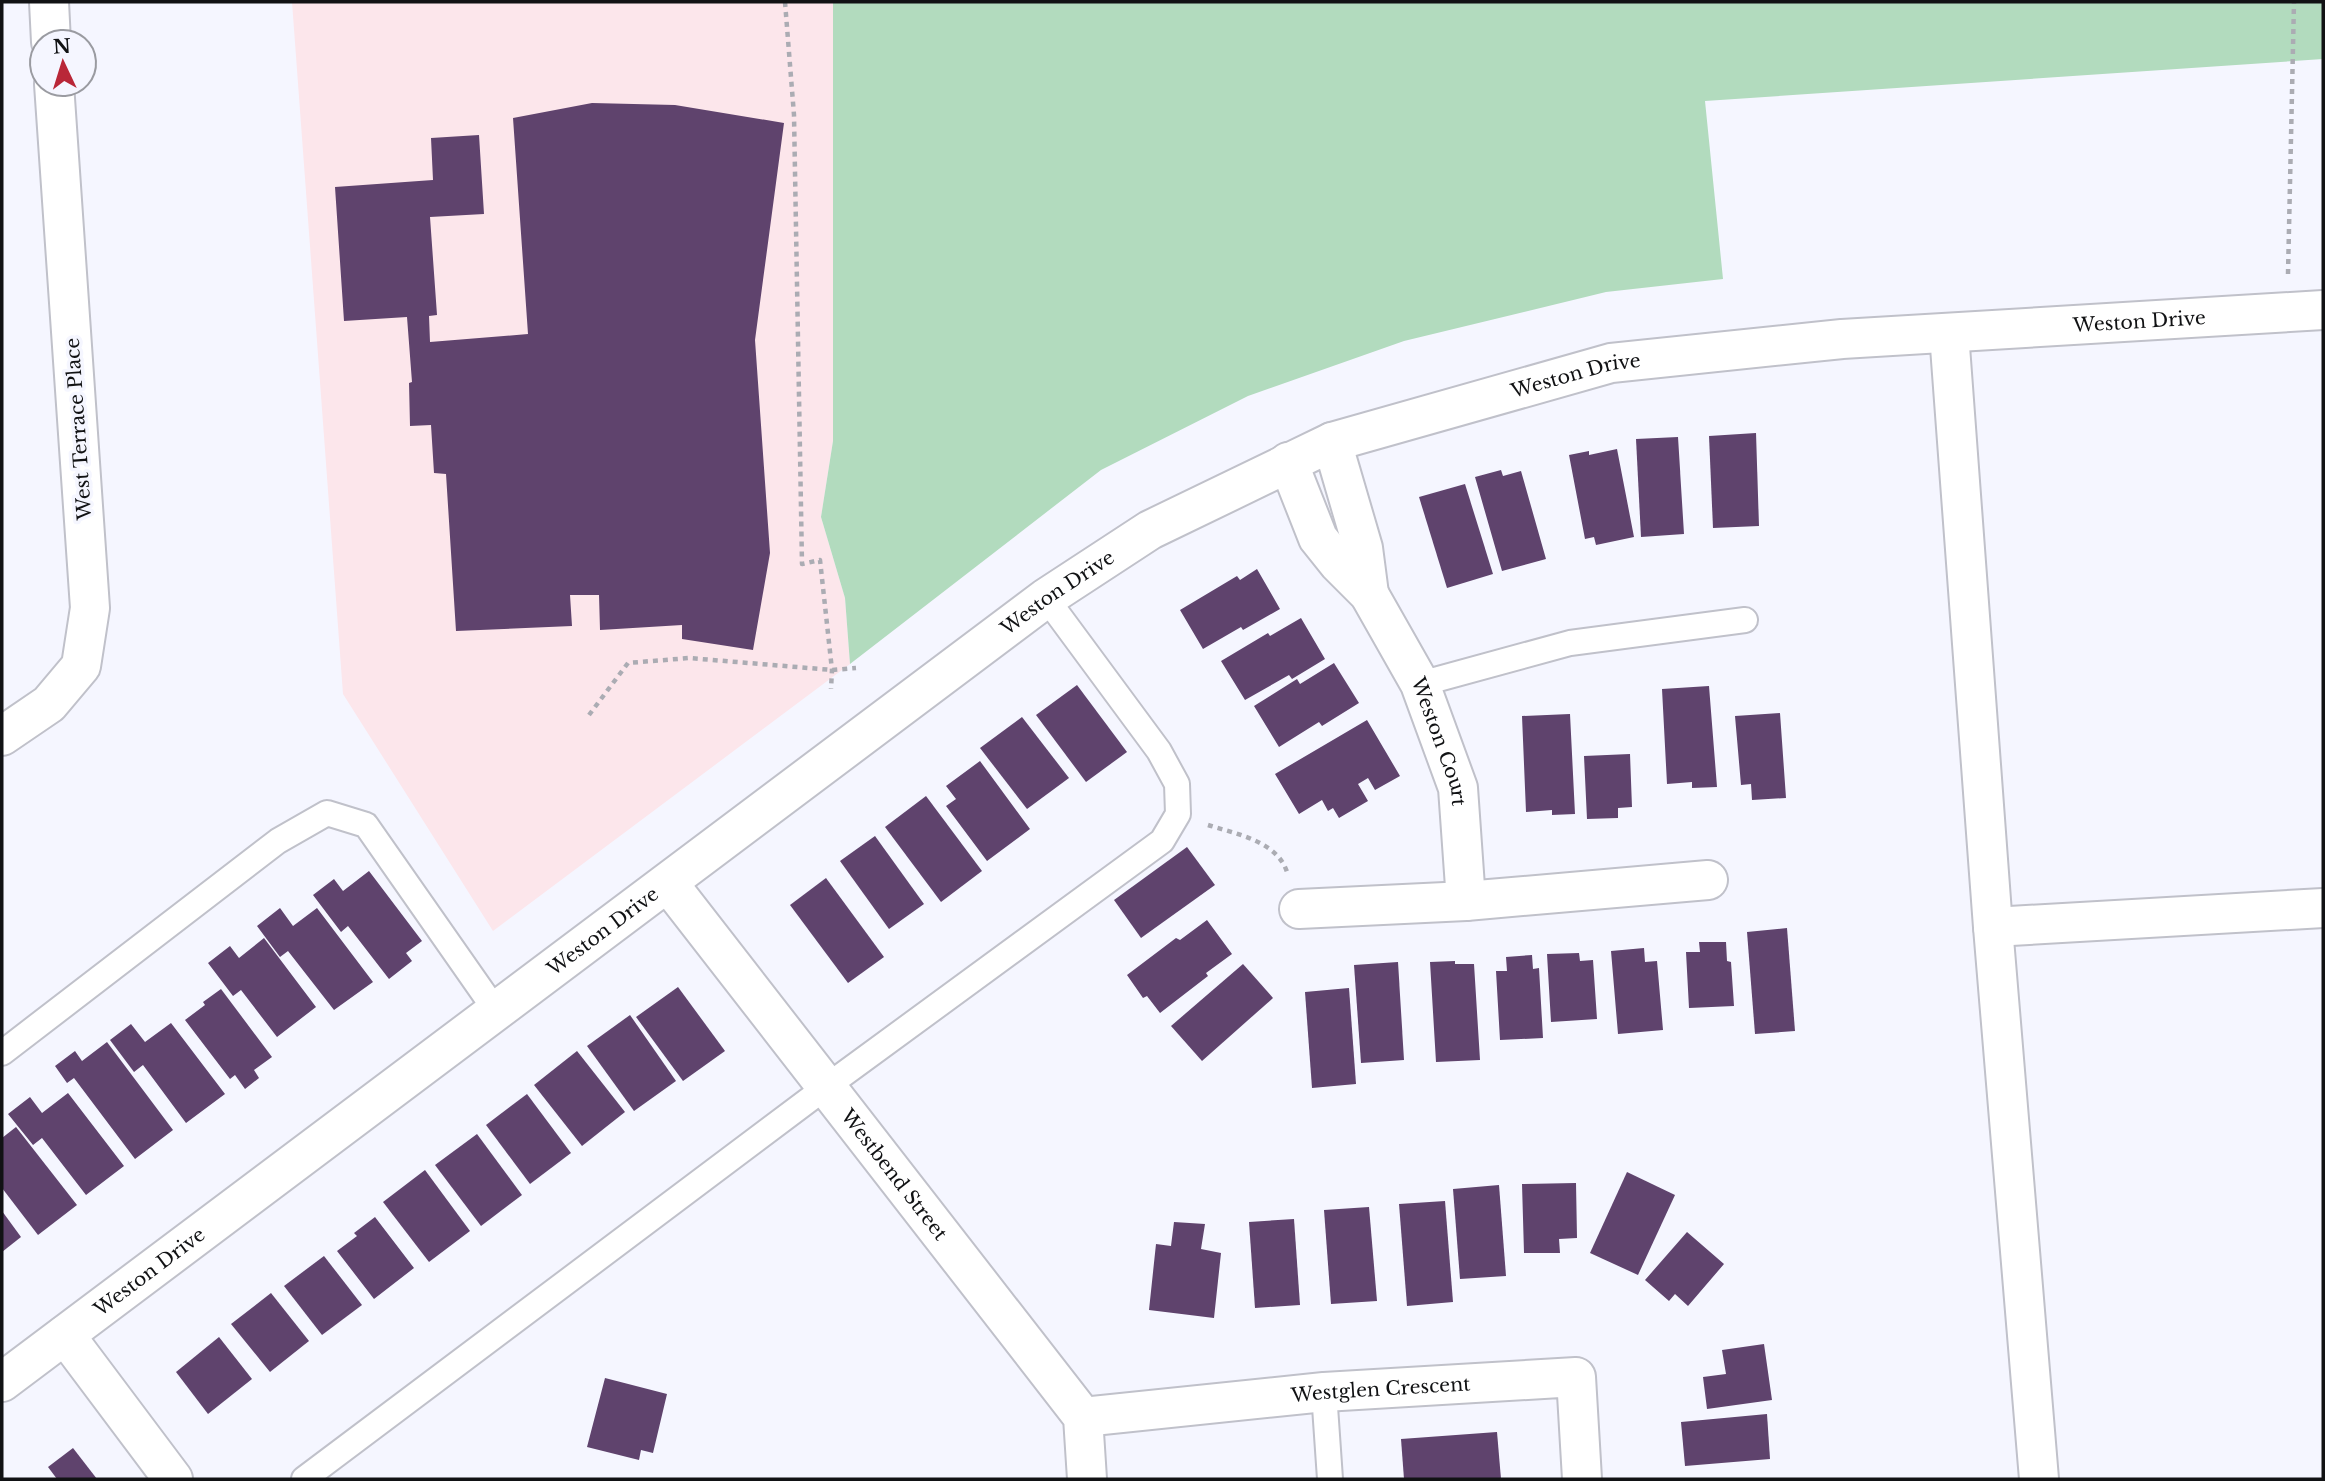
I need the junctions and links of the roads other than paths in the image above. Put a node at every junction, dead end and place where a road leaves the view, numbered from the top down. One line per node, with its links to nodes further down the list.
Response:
1 (49, 2): 2 (street)
2 (50, 28)
3 (55, 98): 12 (street, West Terrace Place)
4 (2305, 311): 5 (street, Weston Drive)
5 (1949, 332): 6 (street, Weston Drive); 18 (street)
6 (1332, 442): 7 (street, Weston Drive); 8 (street, Weston Court)
7 (1289, 462): 8 (street, Weston Court); 9 (street, Weston Drive)
8 (1369, 594): 11 (street, Weston Court)
9 (1046, 598): 14 (street, Weston Drive); 21 (lane)
10 (1745, 620): 11 (lane)
11 (1420, 684): 15 (street, Weston Court)
12 (2, 736)
13 (1708, 880): 15 (street)
14 (668, 883): 19 (street, Weston Drive); 21 (street, Westbend Street)
15 (1466, 901): 17 (street)
16 (2323, 908): 18 (street)
17 (1299, 909)
18 (1993, 927): 31 (street)
19 (496, 1011): 20 (lane); 22 (street, Weston Drive)
20 (2, 1053)
21 (826, 1087): 25 (street, Westbend Street); 27 (lane)
22 (65, 1335): 23 (street, Weston Drive); 26 (street)
23 (2, 1382)
24 (1324, 1392): 25 (street, Westglen Crescent); 29 (lane); 30 (street, Westglen Crescent)
25 (1083, 1417): 28 (street)
26 (173, 1479)
27 (304, 1479)
28 (1087, 1479)
29 (1330, 1479)
30 (1582, 1479)
31 (2039, 1479)

